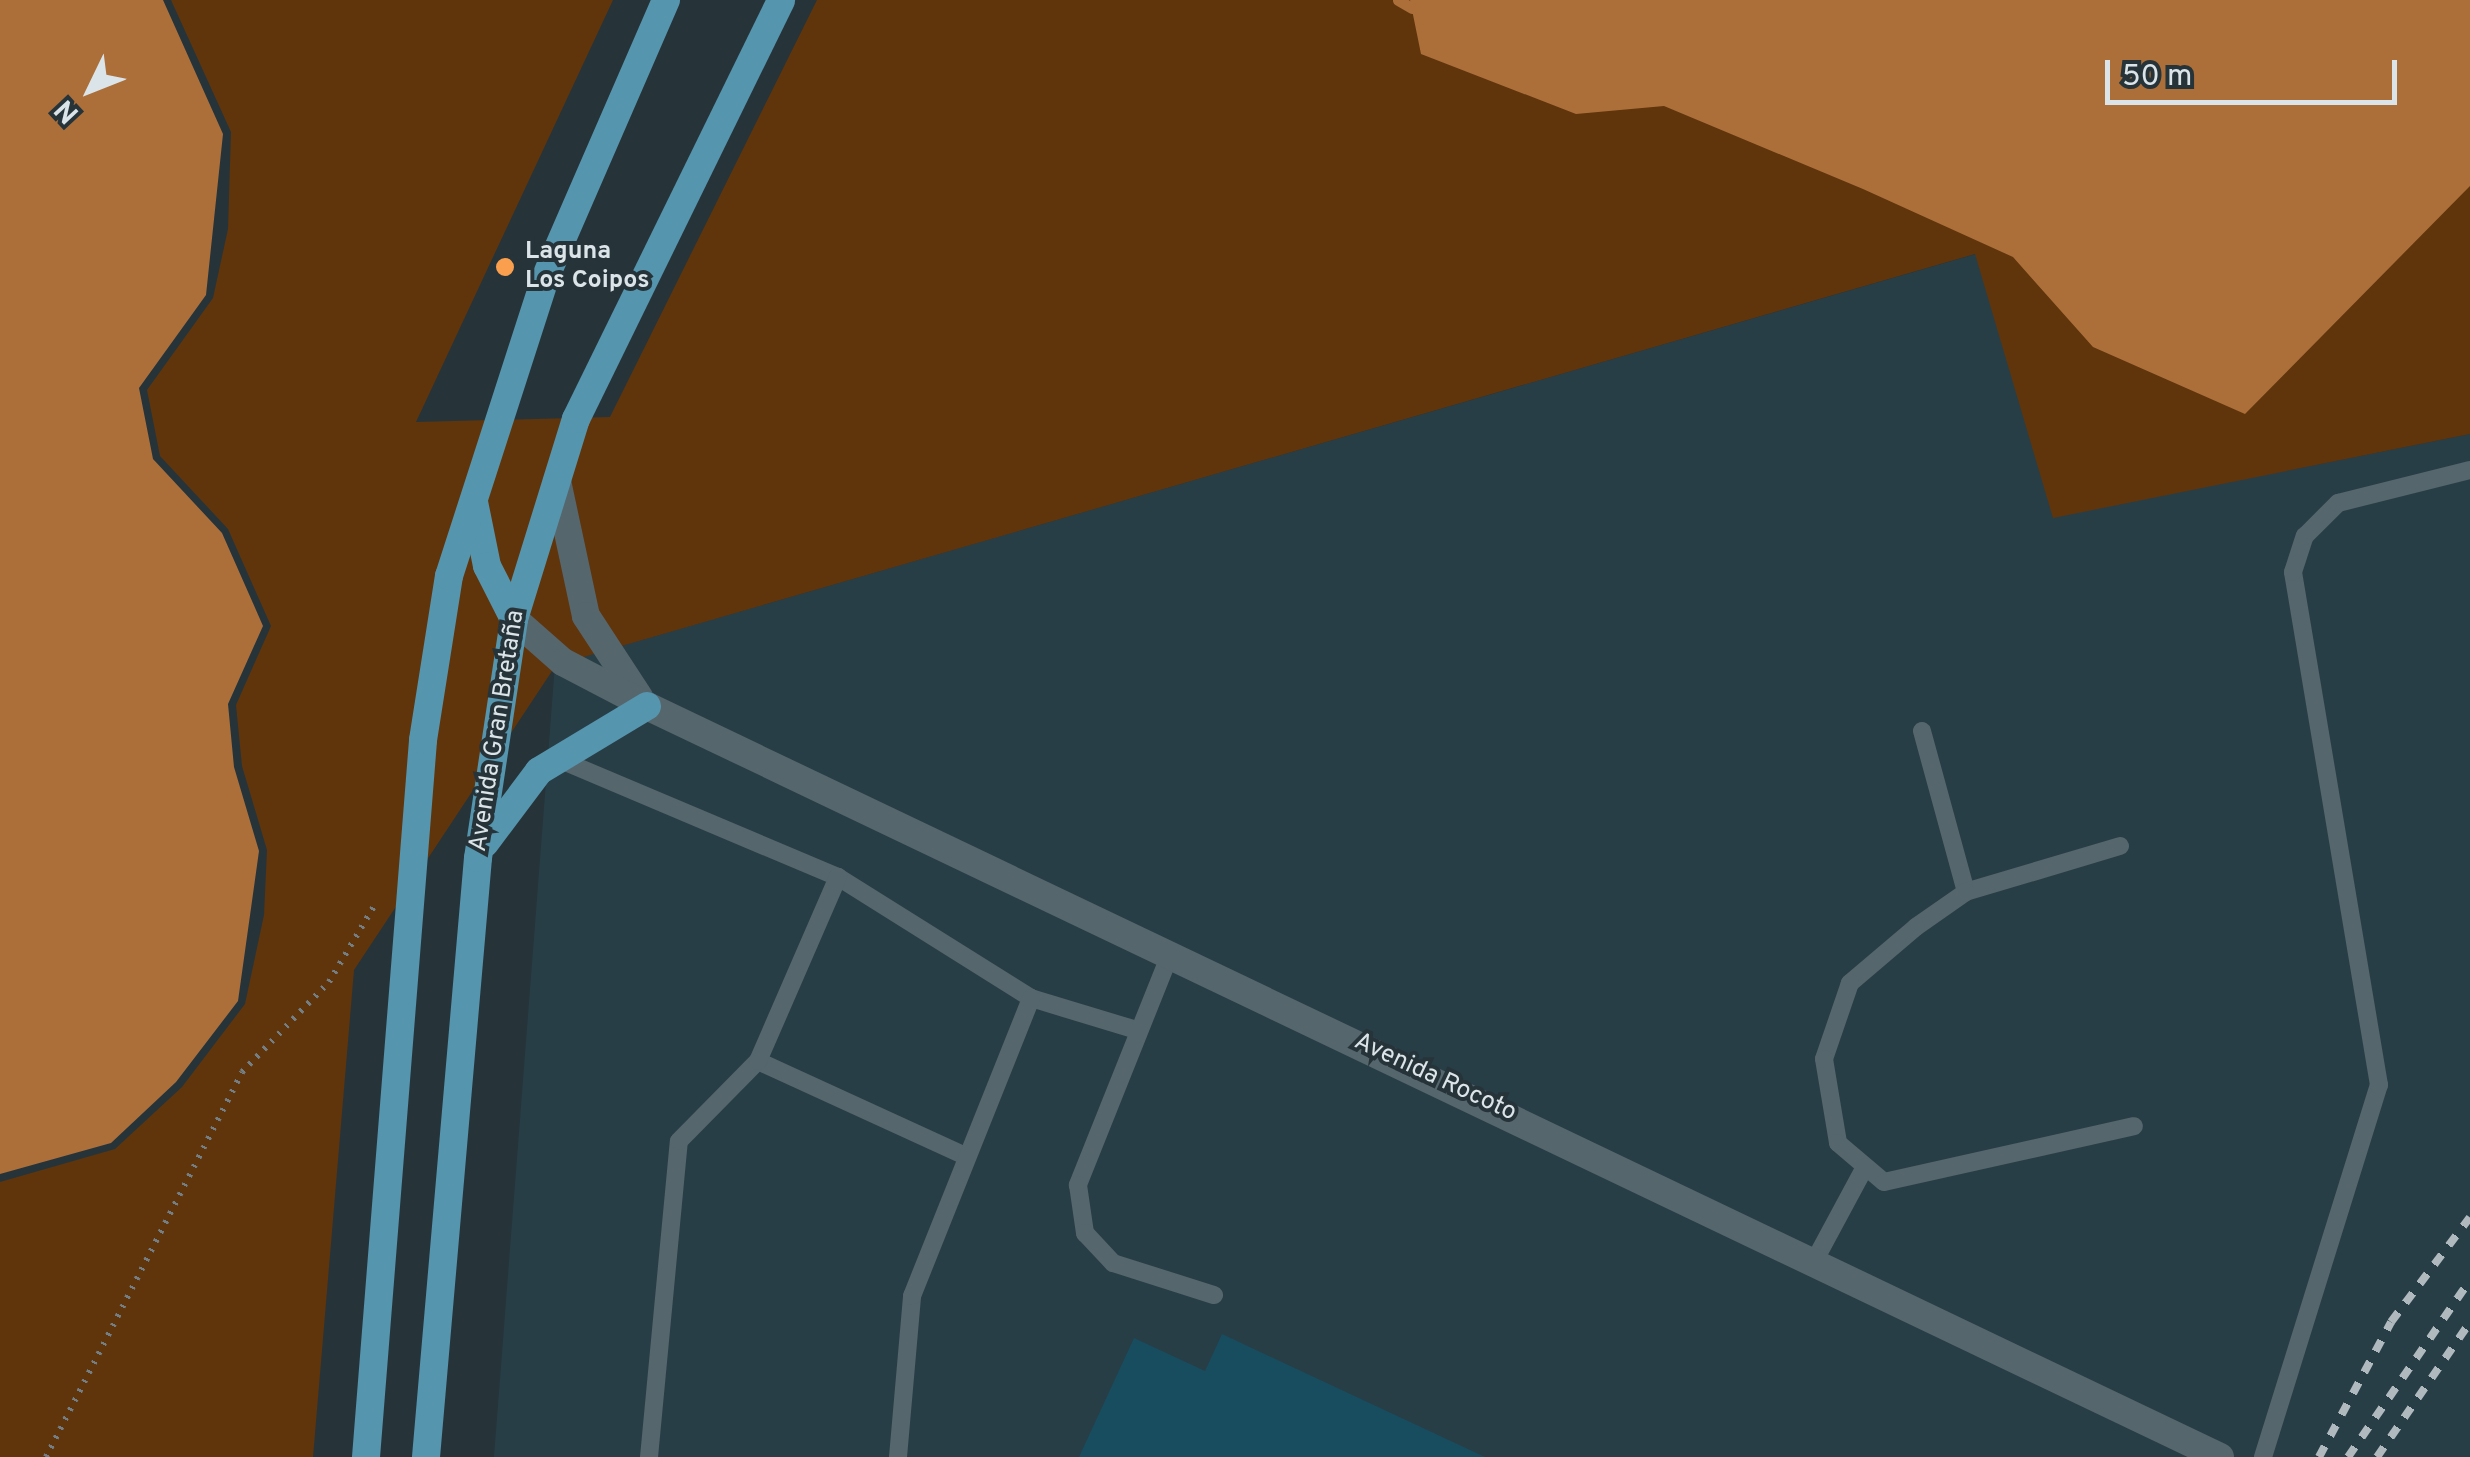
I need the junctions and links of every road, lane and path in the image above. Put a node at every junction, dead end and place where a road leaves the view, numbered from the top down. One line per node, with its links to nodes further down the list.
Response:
1 (666, 0): 5 (main road)
2 (781, 0): 3 (main road, Avenida Gran Bretaña)
3 (556, 470): 6 (main road, Avenida Gran Bretaña); 7 (street)
4 (2470, 470): 30 (lane)
5 (473, 491): 6 (main road); 25 (main road)
6 (514, 619): 7 (street, Avenida Rocoto); 11 (main road, Avenida Gran Bretaña)
7 (647, 706): 9 (main road); 15 (street, Avenida Rocoto)
8 (1922, 730): 14 (lane)
9 (554, 758): 11 (main road); 12 (lane)
10 (2120, 846): 14 (lane)
11 (478, 858): 26 (main road, Avenida Gran Bretaña)
12 (838, 878): 16 (lane); 18 (lane)
13 (386, 885): 24 (path)
14 (1966, 892): 21 (lane)
15 (1171, 952): 17 (lane); 22 (street, Avenida Rocoto)
16 (1031, 998): 17 (lane); 20 (lane)
17 (1136, 1030): 23 (lane)
18 (758, 1061): 20 (lane); 27 (lane)
19 (2134, 1126): 21 (lane)
20 (963, 1155): 28 (lane)
21 (1864, 1166): 22 (lane)
22 (1816, 1258): 29 (street, Avenida Rocoto)
23 (1214, 1296)
24 (46, 1457)
25 (366, 1457)
26 (426, 1457)
27 (650, 1457)
28 (898, 1457)
29 (2220, 1457)
30 (2263, 1457)

